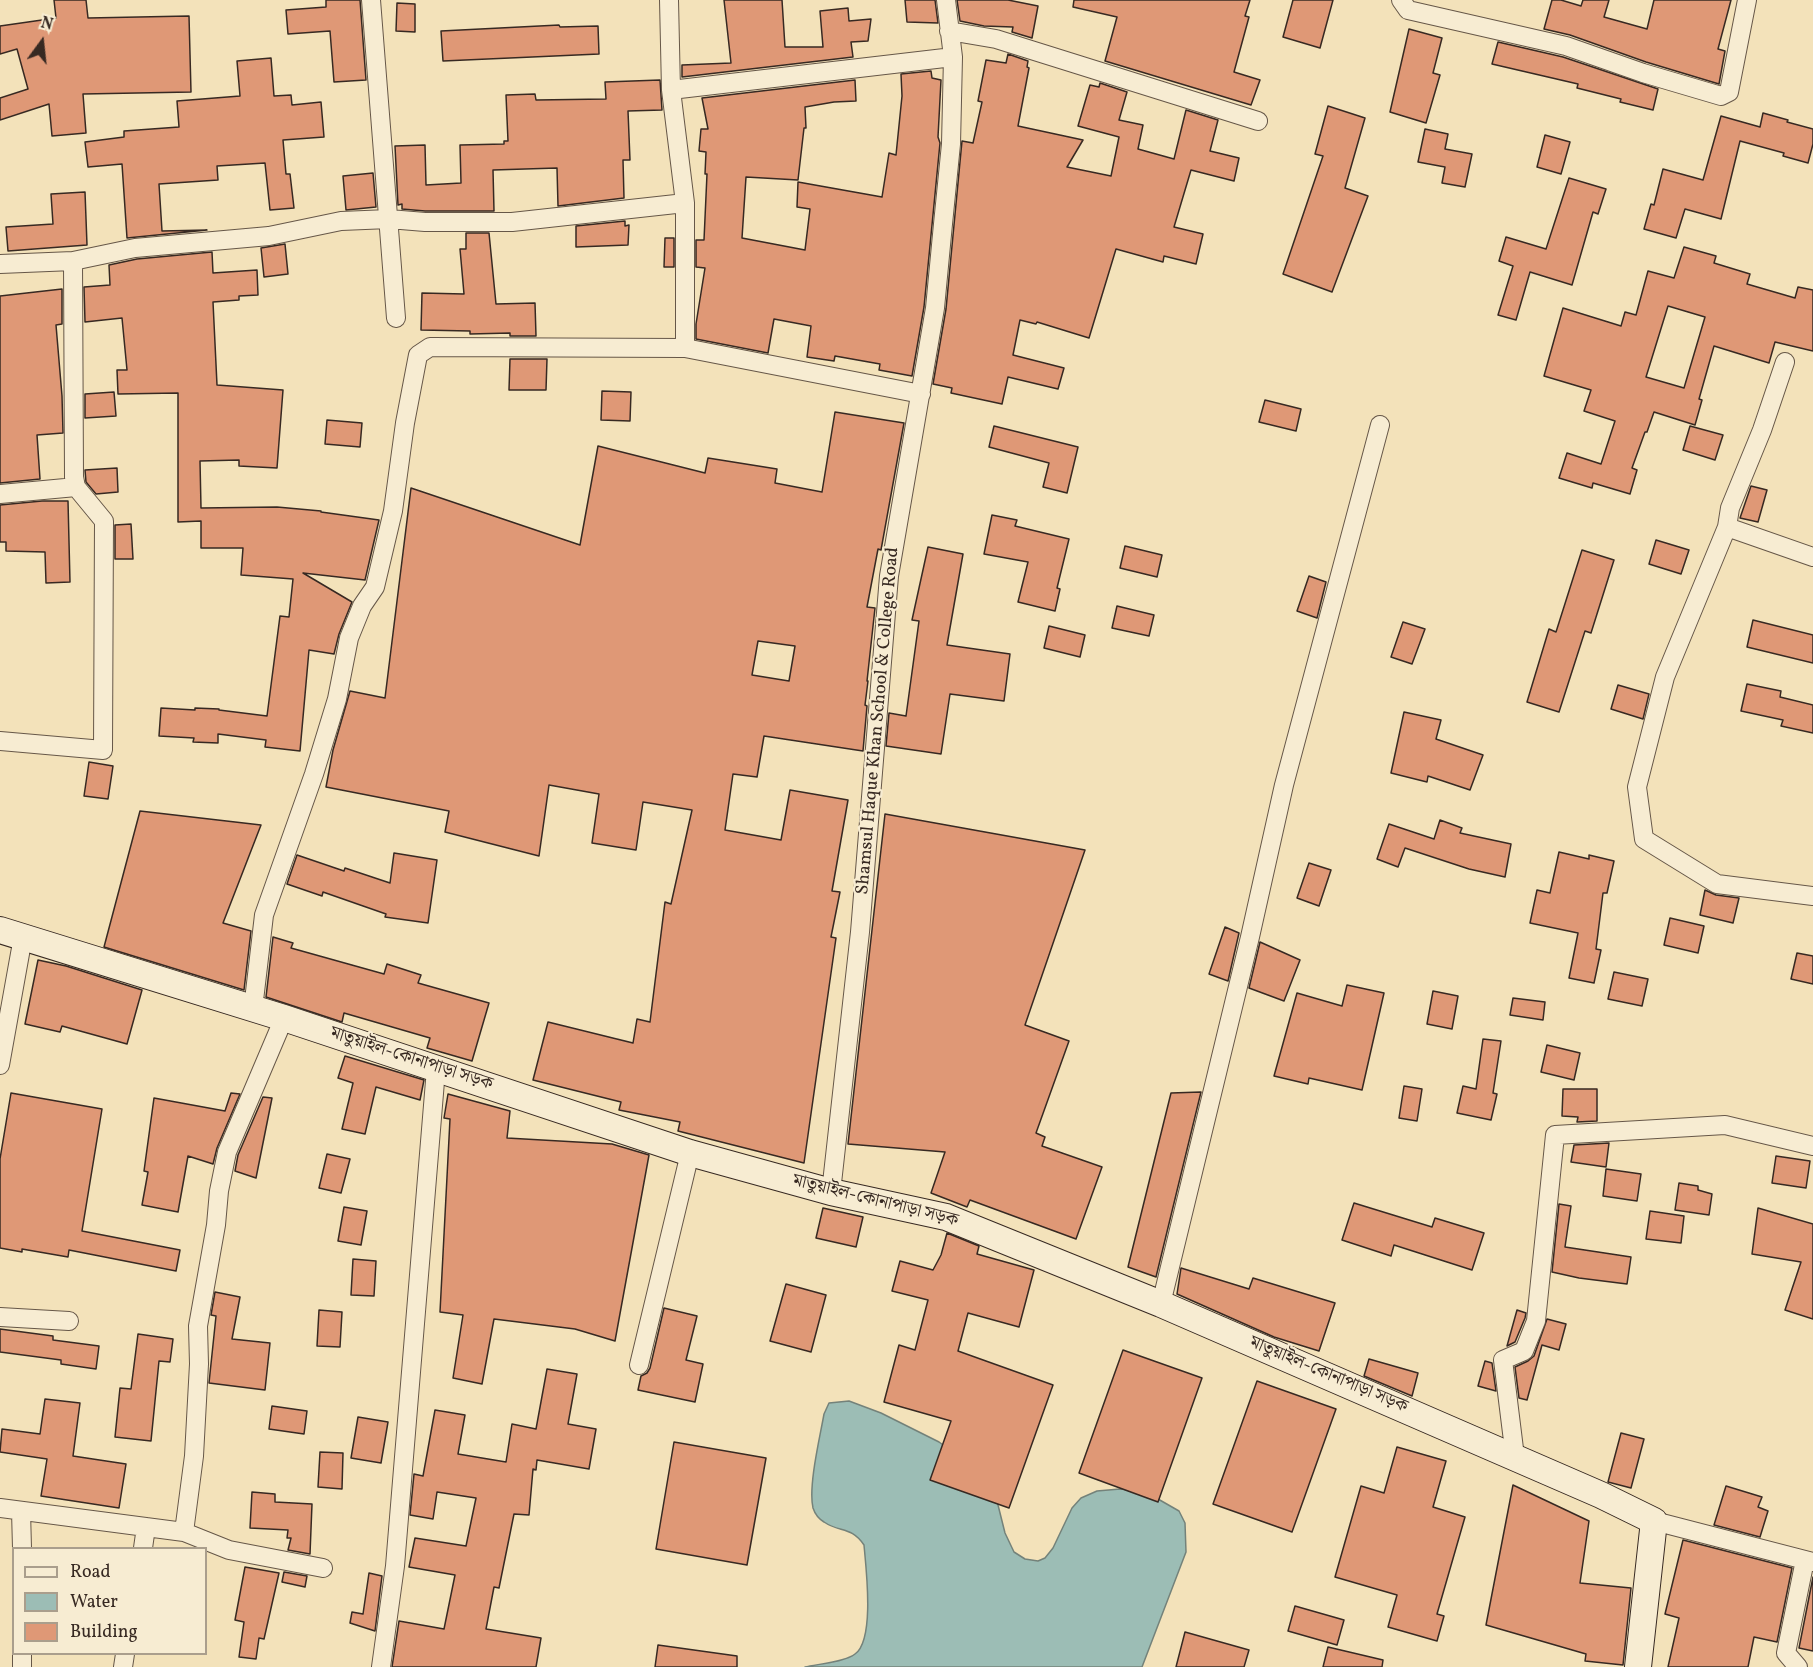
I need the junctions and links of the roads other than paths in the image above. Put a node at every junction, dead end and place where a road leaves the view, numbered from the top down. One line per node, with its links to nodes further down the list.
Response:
1 (371, 0): 11 (street)
2 (669, 0): 8 (street)
3 (946, 0): 6 (street, Shamsul Haque Khan School & College Road)
4 (1401, 0): 5 (street)
5 (1747, 0)
6 (949, 31): 7 (street, Shamsul Haque Khan School & College Road); 9 (street)
7 (953, 57): 8 (street); 17 (street, Shamsul Haque Khan School & College Road)
8 (671, 90): 10 (street)
9 (1258, 121)
10 (685, 203): 11 (street); 15 (street)
11 (389, 219): 12 (street); 14 (street)
12 (73, 261): 13 (street); 19 (street)
13 (0, 264)
14 (396, 318)
15 (685, 348): 17 (street); 26 (street)
16 (1785, 362): 21 (street)
17 (921, 394): 32 (street, Shamsul Haque Khan School & College Road)
18 (1380, 425): 33 (street)
19 (76, 487): 20 (street); 23 (street)
20 (0, 494)
21 (1727, 527): 22 (street); 24 (street)
22 (1813, 557)
23 (0, 741)
24 (1813, 896)
25 (12, 934): 26 (main road, মাতুয়াইল-কোনাপাড়া সড়ক); 28 (street)
26 (253, 1009): 27 (main road, মাতুয়াইল-কোনাপাড়া সড়ক)
27 (284, 1018): 29 (main road, মাতুয়াইল-কোনাপাড়া সড়ক); 42 (street)
28 (0, 1065)
29 (436, 1069): 31 (main road, মাতুয়াইল-কোনাপাড়া সড়ক); 47 (street)
30 (1813, 1146): 37 (street)
31 (690, 1153): 32 (main road, মাতুয়াইল-কোনাপাড়া সড়ক); 36 (street)
32 (831, 1192): 33 (main road, মাতুয়াইল-কোনাপাড়া সড়ক)
33 (1161, 1304): 37 (main road, মাতুয়াইল-কোনাপাড়া সড়ক)
34 (0, 1317): 35 (street)
35 (69, 1322)
36 (639, 1365)
37 (1515, 1457): 40 (main road, মাতুয়াইল-কোনাপাড়া সড়ক)
38 (0, 1508): 39 (street)
39 (21, 1511): 41 (street); 43 (street)
40 (1654, 1521): 45 (street); 48 (main road)
41 (146, 1527): 42 (street); 44 (street)
42 (184, 1532): 46 (street)
43 (22, 1547)
44 (143, 1547)
45 (1809, 1561): 49 (street)
46 (322, 1568)
47 (381, 1667)
48 (1638, 1667)
49 (1798, 1667)

